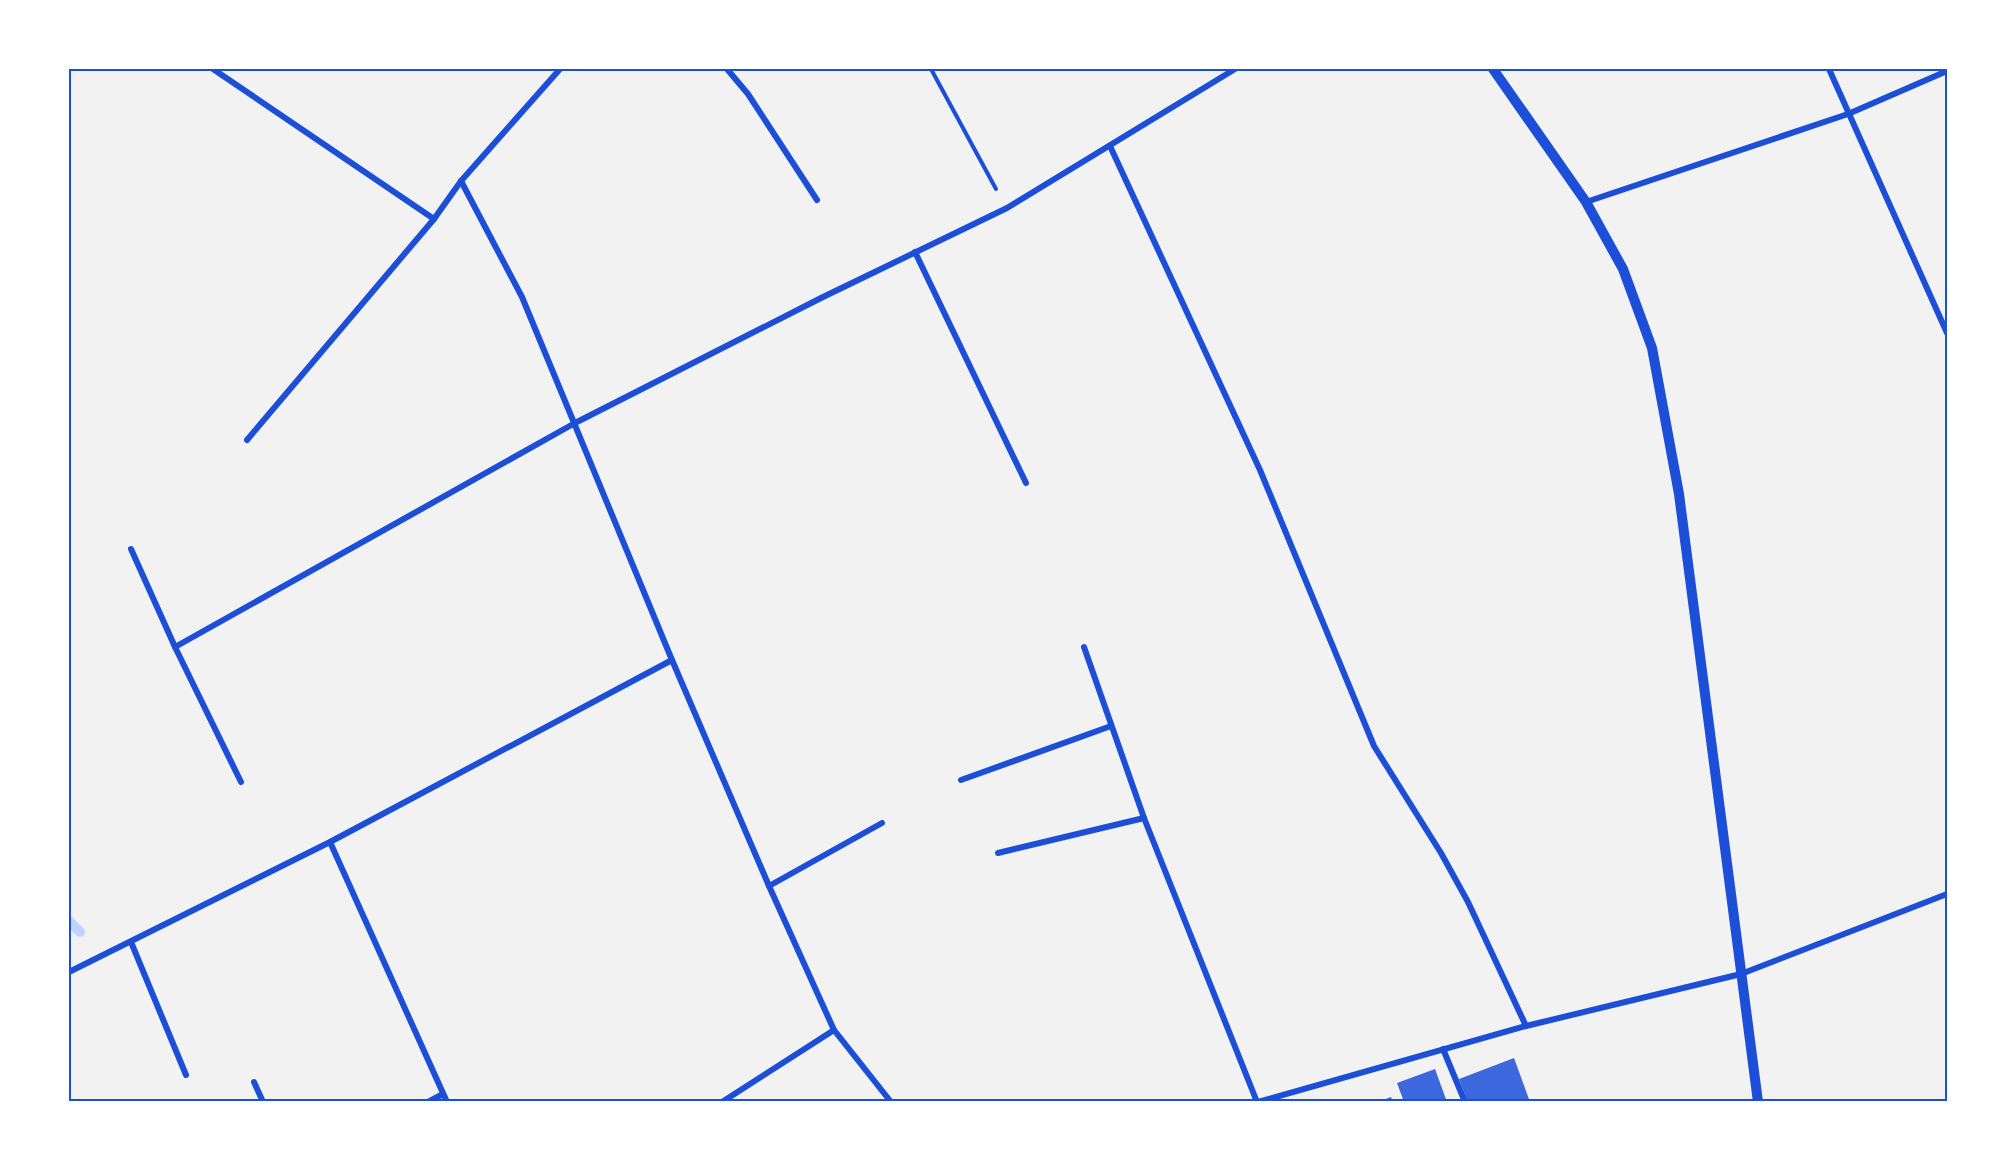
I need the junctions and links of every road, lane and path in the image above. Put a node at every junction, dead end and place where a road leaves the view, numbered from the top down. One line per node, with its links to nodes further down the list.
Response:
1 (213, 69): 15 (street)
2 (560, 69): 11 (street)
3 (727, 69): 12 (street)
4 (931, 69): 14 (path)
5 (1235, 69): 10 (street)
6 (1493, 69): 13 (street)
7 (1829, 69): 9 (street)
8 (1947, 71): 9 (street)
9 (1848, 114): 13 (street); 17 (street)
10 (1110, 146): 14 (street); 37 (street)
11 (461, 181): 15 (street); 18 (street)
12 (817, 200)
13 (1586, 202): 36 (street)
14 (1007, 208): 16 (street)
15 (434, 219): 19 (street)
16 (915, 252): 18 (street); 20 (street)
17 (1947, 333)
18 (575, 423): 22 (street); 24 (street)
19 (248, 440)
20 (1026, 483)
21 (131, 549): 22 (street)
22 (175, 647): 27 (street)
23 (1084, 647): 25 (street)
24 (672, 660): 30 (street); 32 (street)
25 (1111, 726): 26 (street); 28 (street)
26 (961, 780)
27 (242, 783)
28 (1144, 818): 31 (street); 48 (street)
29 (882, 823): 32 (street)
30 (330, 842): 34 (street); 42 (street)
31 (998, 853)
32 (769, 885): 38 (street)
33 (1947, 894): 36 (street)
34 (131, 942): 35 (street); 40 (street)
35 (69, 972)
36 (1741, 974): 37 (street); 50 (street)
37 (1526, 1026): 39 (street)
38 (834, 1030): 46 (street); 47 (street)
39 (1443, 1049): 48 (street); 49 (street)
40 (186, 1075)
41 (254, 1082): 43 (street)
42 (443, 1094): 44 (street); 45 (street)
43 (263, 1102)
44 (428, 1102)
45 (447, 1102)
46 (722, 1102)
47 (891, 1102)
48 (1258, 1102)
49 (1465, 1102)
50 (1758, 1102)

